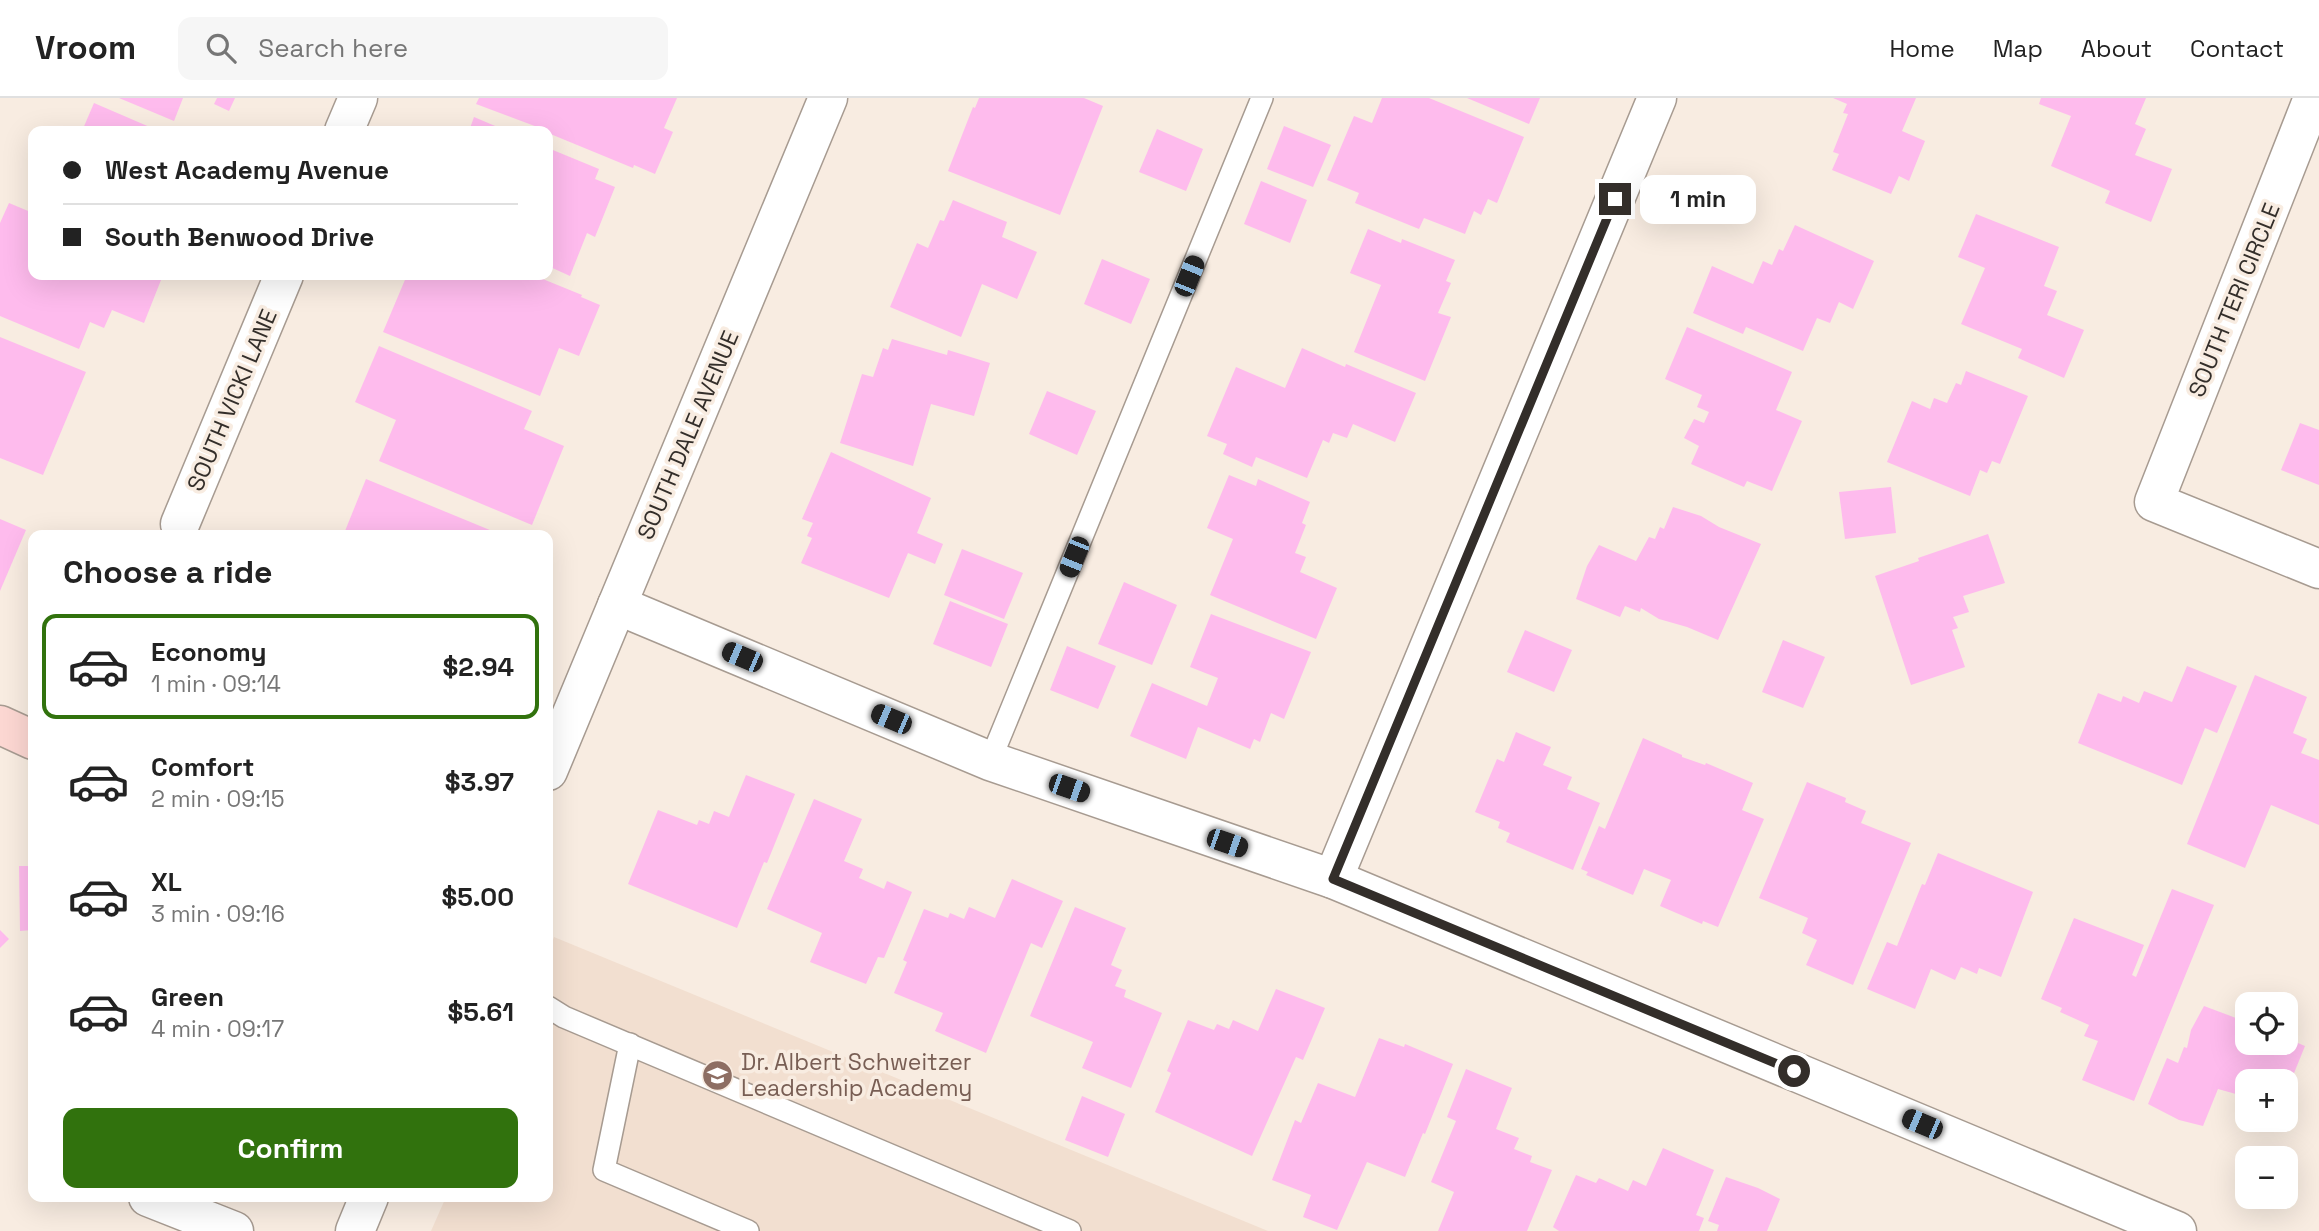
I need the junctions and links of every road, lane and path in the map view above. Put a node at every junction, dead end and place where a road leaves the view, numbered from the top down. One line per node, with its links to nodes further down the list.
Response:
1 (358, 98): 6 (street)
2 (828, 98): 10 (street, SOUTH DALE AVENUE)
3 (1262, 98): 14 (lane)
4 (1657, 98): 15 (street)
5 (2314, 98): 9 (street, SOUTH TERI CIRCLE)
6 (346, 126)
7 (282, 280): 8 (street, SOUTH VICKI LANE)
8 (180, 524)
9 (2319, 569)
10 (617, 605): 13 (street, SOUTH DALE AVENUE); 14 (street)
11 (0, 724): 12 (main road)
12 (28, 738)
13 (553, 759)
14 (990, 761): 15 (street)
15 (1333, 879): 24 (street)
16 (553, 1010): 17 (lane)
17 (630, 1045): 22 (lane); 23 (lane)
18 (161, 1202): 20 (street)
19 (367, 1202): 21 (street)
20 (234, 1231)
21 (355, 1231)
22 (748, 1231)
23 (1069, 1231)
24 (2178, 1231)

